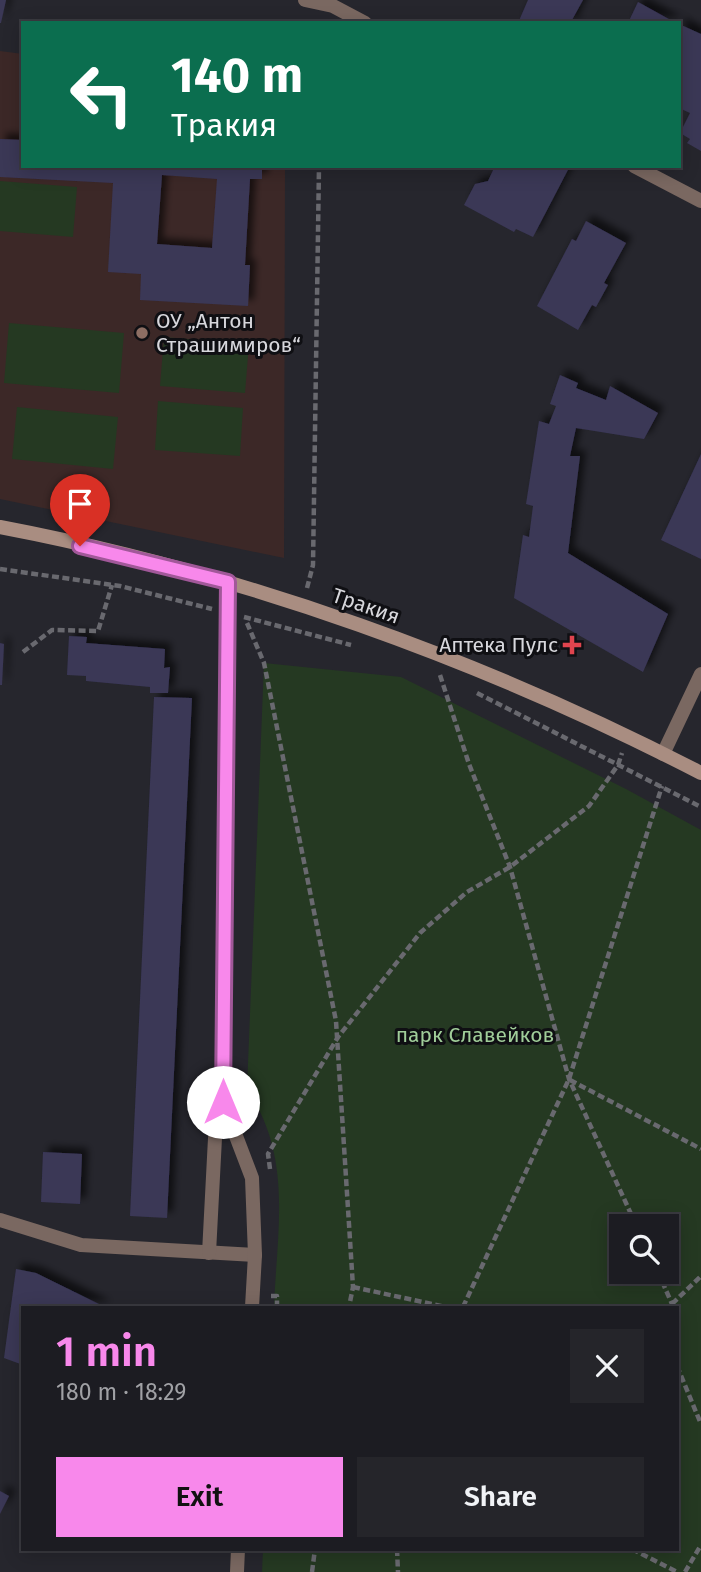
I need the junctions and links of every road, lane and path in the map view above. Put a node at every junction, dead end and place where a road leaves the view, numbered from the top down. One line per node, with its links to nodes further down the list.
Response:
1 (305, 0): 2 (street)
2 (361, 21)
3 (319, 168): 10 (path)
4 (638, 168): 5 (street)
5 (701, 201)
6 (0, 527): 8 (main road, Тракия)
7 (0, 569): 9 (path)
8 (228, 582): 10 (main road, Тракия); 11 (street); 12 (path)
9 (112, 585): 11 (path); 16 (path)
10 (302, 607): 13 (path); 15 (main road, Тракия)
11 (227, 612): 12 (path); 30 (street)
12 (244, 617): 13 (path); 28 (path)
13 (293, 629): 14 (path)
14 (363, 649)
15 (433, 651): 19 (path); 22 (main road, Тракия)
16 (23, 652)
17 (428, 672): 19 (path)
18 (701, 674): 22 (street)
19 (441, 677): 20 (path); 27 (path)
20 (449, 680)
21 (468, 689): 23 (path)
22 (663, 754): 24 (main road, Тракия)
23 (618, 765): 25 (path); 27 (path)
24 (701, 773)
25 (663, 786): 26 (path); 29 (path)
26 (701, 807)
27 (509, 867): 28 (path); 29 (path)
28 (338, 1037): 32 (path); 39 (path)
29 (569, 1080): 31 (path); 33 (path); 43 (path)
30 (223, 1102): 35 (street); 36 (street)
31 (701, 1149)
32 (272, 1177)
33 (631, 1214)
34 (0, 1220): 35 (street)
35 (209, 1253): 36 (street)
36 (255, 1255): 40 (street)
37 (701, 1276): 44 (path)
38 (662, 1284): 44 (path)
39 (353, 1287): 41 (path); 42 (path)
40 (252, 1306)
41 (349, 1306)
42 (441, 1306)
43 (463, 1306)
44 (671, 1306)
45 (679, 1371): 46 (path)
46 (701, 1424)
47 (701, 1545): 56 (path)
48 (238, 1551): 52 (street)
49 (314, 1551): 53 (path)
50 (397, 1551): 54 (path)
51 (636, 1551): 55 (path)
52 (237, 1572)
53 (312, 1572)
54 (398, 1572)
55 (677, 1572)
56 (685, 1572)

